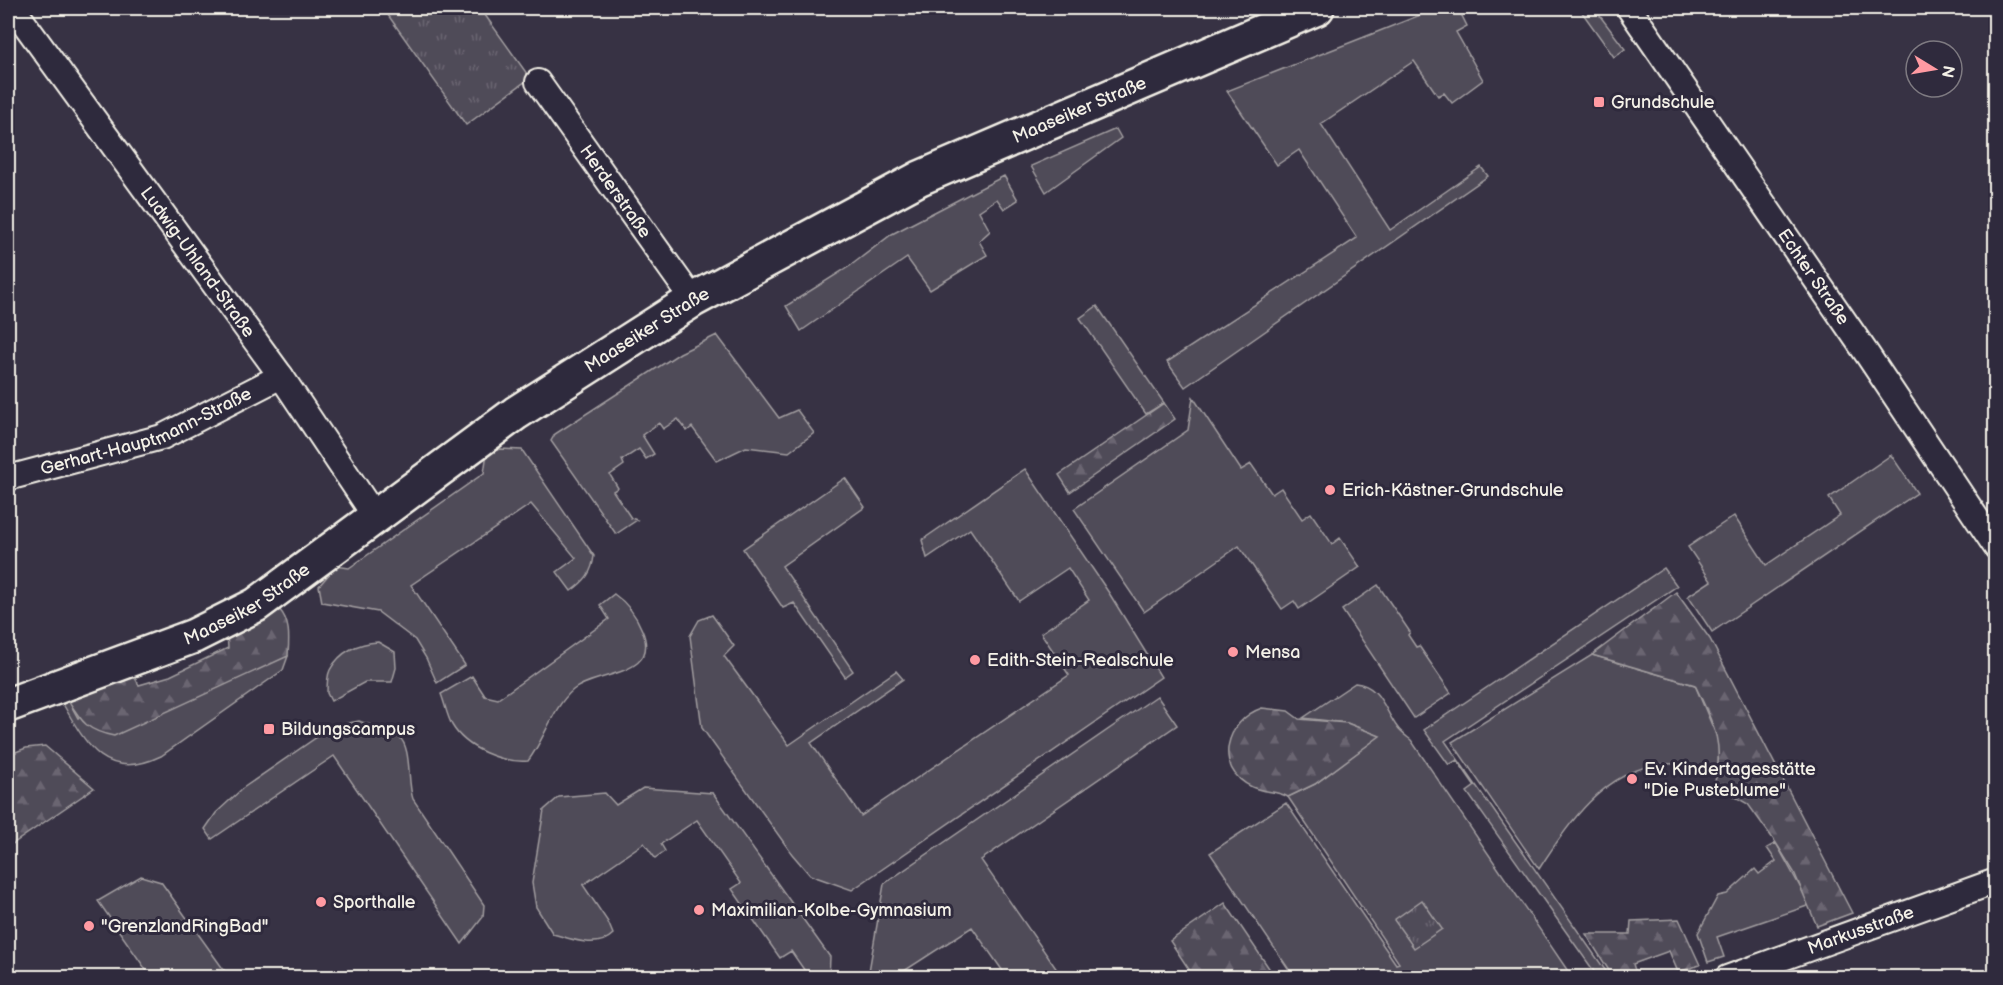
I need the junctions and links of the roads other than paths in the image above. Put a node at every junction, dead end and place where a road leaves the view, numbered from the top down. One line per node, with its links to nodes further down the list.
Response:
1 (13, 8): 6 (street, Ludwig-Uhland-Straße)
2 (1317, 8): 5 (street, Maaseiker Straße)
3 (1629, 8): 9 (street, Echter Straße)
4 (538, 82): 5 (street, Herderstraße)
5 (693, 300): 8 (street, Maaseiker Straße)
6 (280, 376): 7 (street, Gerhart-Hauptmann-Straße); 8 (street, Ludwig-Uhland-Straße)
7 (8, 478)
8 (376, 518): 10 (street, Maaseiker Straße)
9 (1995, 547)
10 (8, 705)
11 (1995, 881): 12 (street, Markusstraße)
12 (1727, 978)

